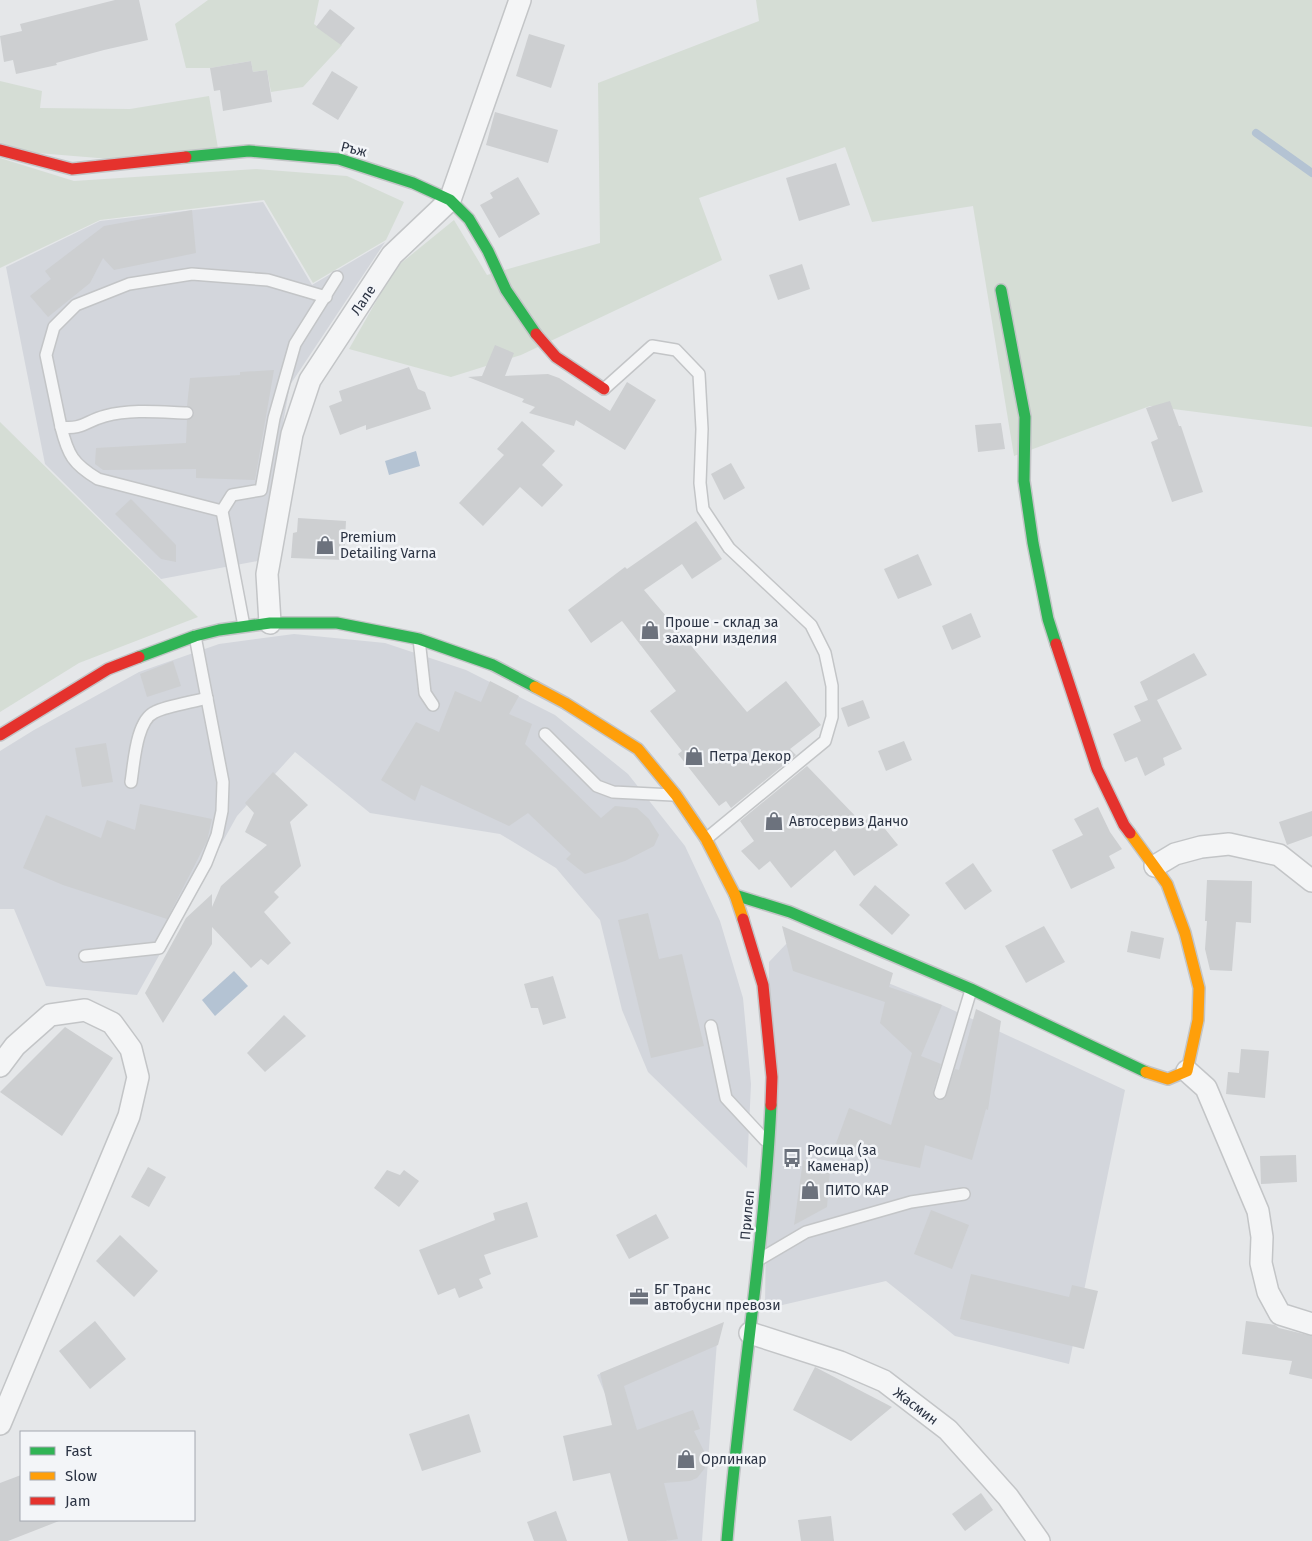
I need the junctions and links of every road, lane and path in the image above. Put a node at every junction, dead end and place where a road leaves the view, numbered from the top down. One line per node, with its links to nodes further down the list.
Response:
1 (520, 0): 3 (street, Лале)
2 (0, 150): 3 (street, Ръж)
3 (450, 200): 7 (street, Ръж); 11 (street, Лале)
4 (337, 277): 6 (lane)
5 (1002, 290): 22 (street)
6 (326, 297): 9 (lane); 10 (lane)
7 (604, 389): 21 (lane)
8 (187, 413): 9 (lane)
9 (61, 427): 10 (lane)
10 (222, 511): 12 (lane)
11 (270, 623): 12 (street, Прилеп); 14 (street, Прилеп)
12 (244, 626): 13 (street, Прилеп)
13 (195, 636): 15 (lane); 18 (street, Прилеп)
14 (419, 639): 16 (lane); 20 (street, Прилеп)
15 (207, 698): 19 (lane); 25 (lane)
16 (433, 705)
17 (545, 734): 20 (lane)
18 (0, 735)
19 (130, 782)
20 (676, 795): 21 (street, Прилеп)
21 (706, 839): 24 (street, Прилеп)
22 (1155, 866): 23 (street); 29 (street)
23 (1312, 881)
24 (735, 894): 26 (street); 31 (street, Прилеп)
25 (84, 956)
26 (971, 989): 29 (street); 30 (lane)
27 (711, 1026): 31 (lane)
28 (0, 1066): 36 (street)
29 (1187, 1071): 34 (street)
30 (940, 1094)
31 (769, 1144): 33 (street, Прилеп)
32 (964, 1194): 33 (lane)
33 (758, 1260): 35 (street, Прилеп)
34 (1312, 1324)
35 (750, 1333): 37 (street, Прилеп); 38 (street, Жасмин)
36 (0, 1424)
37 (726, 1541)
38 (1039, 1541)

